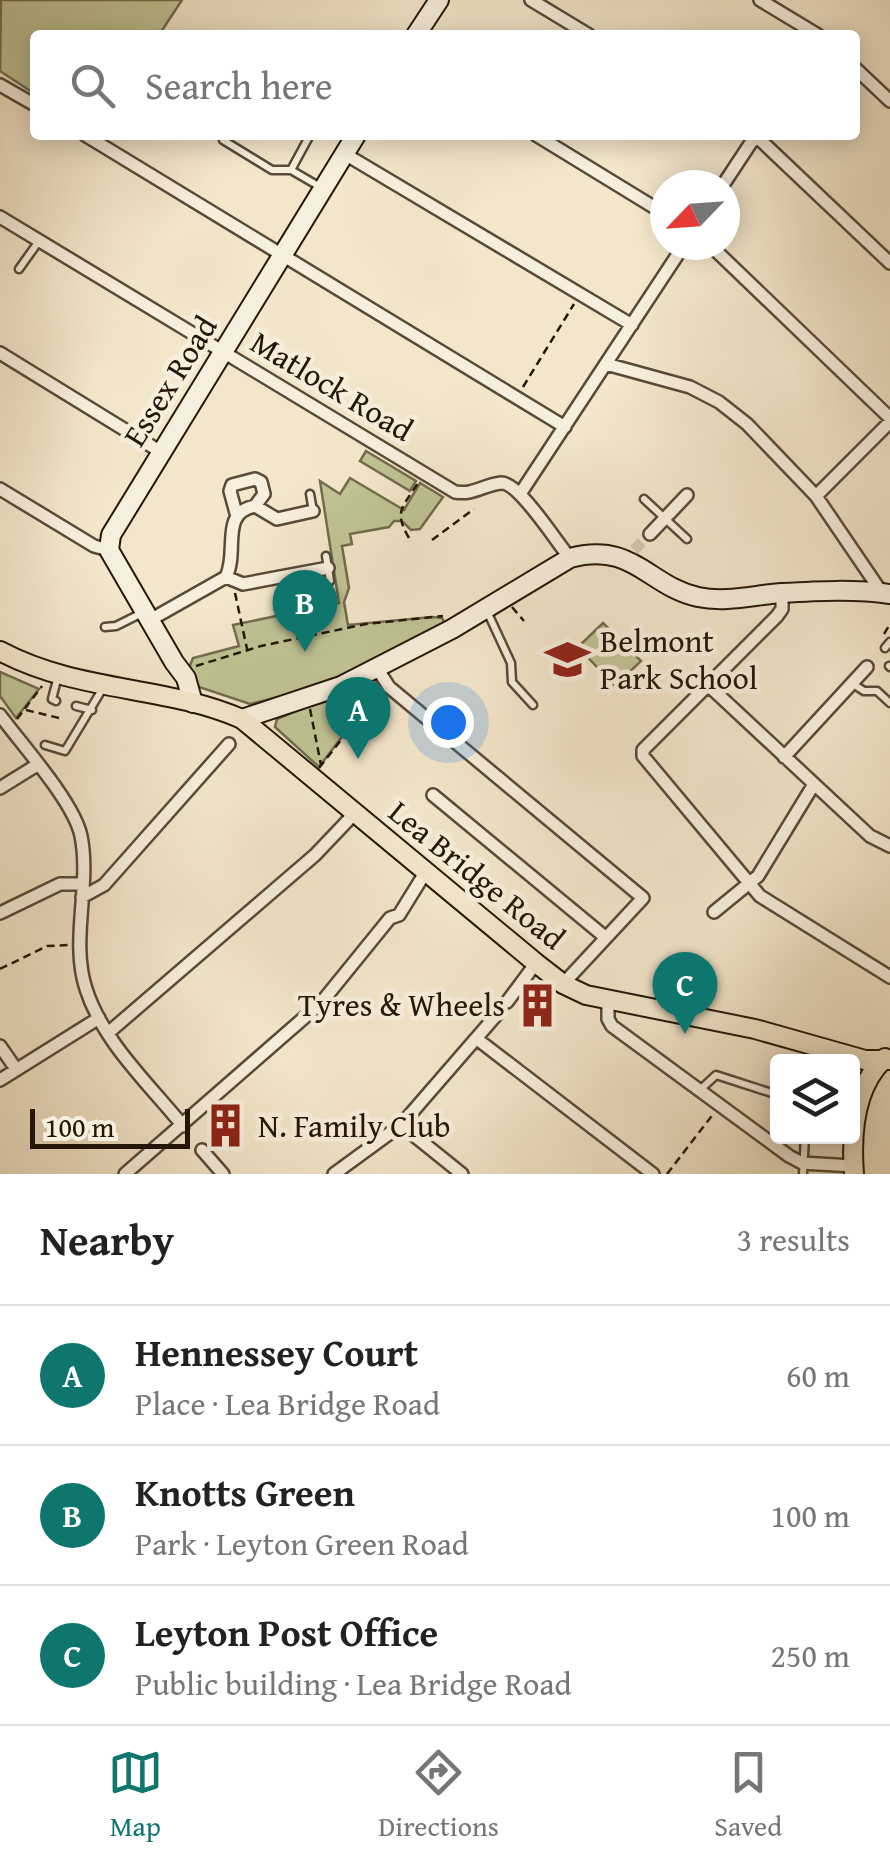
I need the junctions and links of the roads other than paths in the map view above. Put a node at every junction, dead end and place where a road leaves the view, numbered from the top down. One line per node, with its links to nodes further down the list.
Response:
1 (439, 0): 4 (street)
2 (531, 0): 5 (street)
3 (760, 0): 6 (street)
4 (419, 30)
5 (581, 30)
6 (810, 30)
7 (860, 73): 10 (street)
8 (0, 84): 9 (street)
9 (30, 102)
10 (890, 102)
11 (93, 140): 27 (street)
12 (222, 140): 19 (lane)
13 (307, 140): 19 (lane)
14 (353, 140): 18 (street, Essex Road)
15 (544, 140): 22 (street)
16 (752, 140): 20 (street)
17 (760, 140): 26 (street)
18 (344, 154): 21 (street, Essex Road); 32 (street)
19 (291, 170): 21 (lane)
20 (733, 170)
21 (323, 189): 27 (street, Essex Road)
22 (650, 205)
23 (0, 217): 25 (street, Matlock Road)
24 (890, 238): 26 (street)
25 (39, 241): 31 (lane); 34 (street, Matlock Road)
26 (878, 251): 30 (street)
27 (284, 253): 34 (street, Essex Road); 37 (street)
28 (674, 260): 32 (street)
29 (725, 260): 36 (street)
30 (890, 263)
31 (20, 269)
32 (632, 325): 35 (street)
33 (0, 353): 38 (street)
34 (222, 353): 38 (street, Essex Road); 41 (street, Matlock Road)
35 (606, 364): 37 (street); 43 (street)
36 (890, 420): 43 (street)
37 (565, 427): 41 (street)
38 (162, 452): 51 (street, Essex Road)
39 (0, 489): 51 (street)
40 (310, 494): 46 (lane)
41 (520, 494): 52 (street)
42 (686, 496): 48 (street)
43 (816, 496): 55 (street)
44 (644, 499): 48 (lane)
45 (255, 506): 46 (street); 47 (street); 47 (street)
46 (313, 511)
47 (236, 513): 54 (street)
48 (665, 518): 49 (street); 50 (lane)
49 (650, 534)
50 (687, 539)
51 (108, 550): 58 (street)
52 (570, 558): 56 (street); 57 (street)
53 (328, 569): 54 (street)
54 (230, 580): 58 (street)
55 (886, 593): 56 (street)
56 (782, 594): 66 (street)
57 (486, 608): 63 (street); 73 (lane)
58 (147, 616): 59 (lane); 62 (street)
59 (105, 627)
60 (0, 651): 64 (main road, Lea Bridge Road)
61 (871, 663): 65 (street)
62 (182, 665): 68 (street); 71 (street)
63 (377, 668): 76 (street); 91 (street)
64 (52, 678): 67 (main road, Lea Bridge Road); 69 (lane)
65 (852, 684): 70 (lane); 79 (street)
66 (708, 685): 79 (street); 87 (street)
67 (104, 687): 68 (main road, Lea Bridge Road); 74 (lane)
68 (166, 698): 71 (main road, Lea Bridge Road)
69 (56, 701)
70 (890, 702)
71 (194, 703): 76 (main road, Lea Bridge Road)
72 (76, 706): 74 (lane)
73 (533, 706)
74 (92, 710): 78 (lane)
75 (0, 715): 80 (street)
76 (242, 720): 84 (main road, Lea Bridge Road)
77 (229, 744): 88 (street)
78 (45, 745)
79 (784, 756): 81 (street)
80 (37, 765): 82 (street); 88 (street)
81 (814, 784): 85 (street); 87 (street)
82 (0, 788)
83 (433, 795): 91 (street)
84 (354, 814): 86 (main road, Lea Bridge Road); 97 (street)
85 (890, 846)
86 (425, 873): 92 (main road, Lea Bridge Road); 105 (street)
87 (748, 884): 89 (street); 93 (street)
88 (83, 890): 90 (street); 96 (street)
89 (714, 912)
90 (0, 913)
91 (605, 937): 94 (street)
92 (536, 963): 94 (main road, Lea Bridge Road); 98 (street)
93 (890, 977)
94 (563, 984): 95 (main road, Lea Bridge Road)
95 (608, 1006): 100 (main road, Lea Bridge Road); 103 (street)
96 (98, 1018): 97 (street); 101 (street)
97 (108, 1033): 105 (street)
98 (476, 1039): 106 (street); 114 (street)
99 (0, 1046): 101 (street)
100 (888, 1057): 109 (main road)
101 (16, 1069): 102 (street)
102 (0, 1080)
103 (701, 1089): 104 (lane); 108 (street)
104 (770, 1092)
105 (183, 1126): 111 (street)
106 (401, 1126): 110 (street); 113 (street)
107 (202, 1150): 112 (street)
108 (802, 1168): 109 (street)
109 (854, 1170)
110 (456, 1172)
111 (125, 1174)
112 (223, 1174)
113 (334, 1174)
114 (652, 1174)

